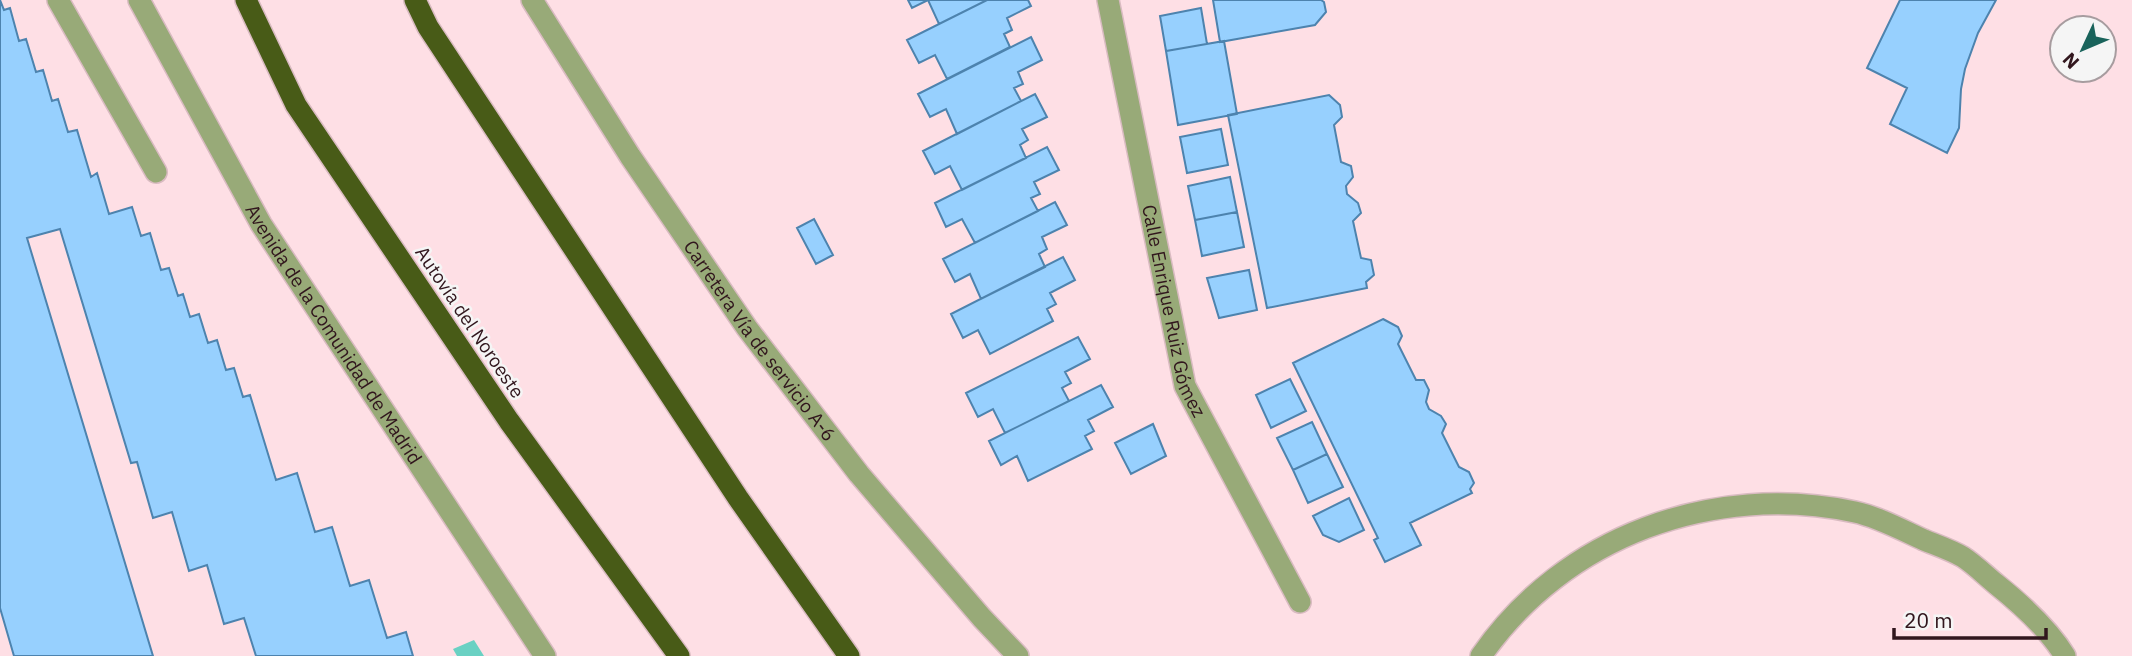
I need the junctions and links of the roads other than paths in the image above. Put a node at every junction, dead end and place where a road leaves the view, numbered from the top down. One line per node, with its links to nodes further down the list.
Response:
1 (58, 0): 7 (street)
2 (139, 0): 9 (street, Avenida de la Comunidad de Madrid)
3 (246, 0): 10 (highway, Autovía del Noroeste)
4 (415, 0): 11 (highway)
5 (532, 0): 12 (street, Carretera Vía de servicio A-6)
6 (1108, 0): 8 (street, Calle Enrique Ruiz Gómez)
7 (156, 172)
8 (1300, 602)
9 (545, 656)
10 (679, 656)
11 (849, 656)
12 (1018, 656)
13 (1481, 656): 14 (street)
14 (2066, 656)

